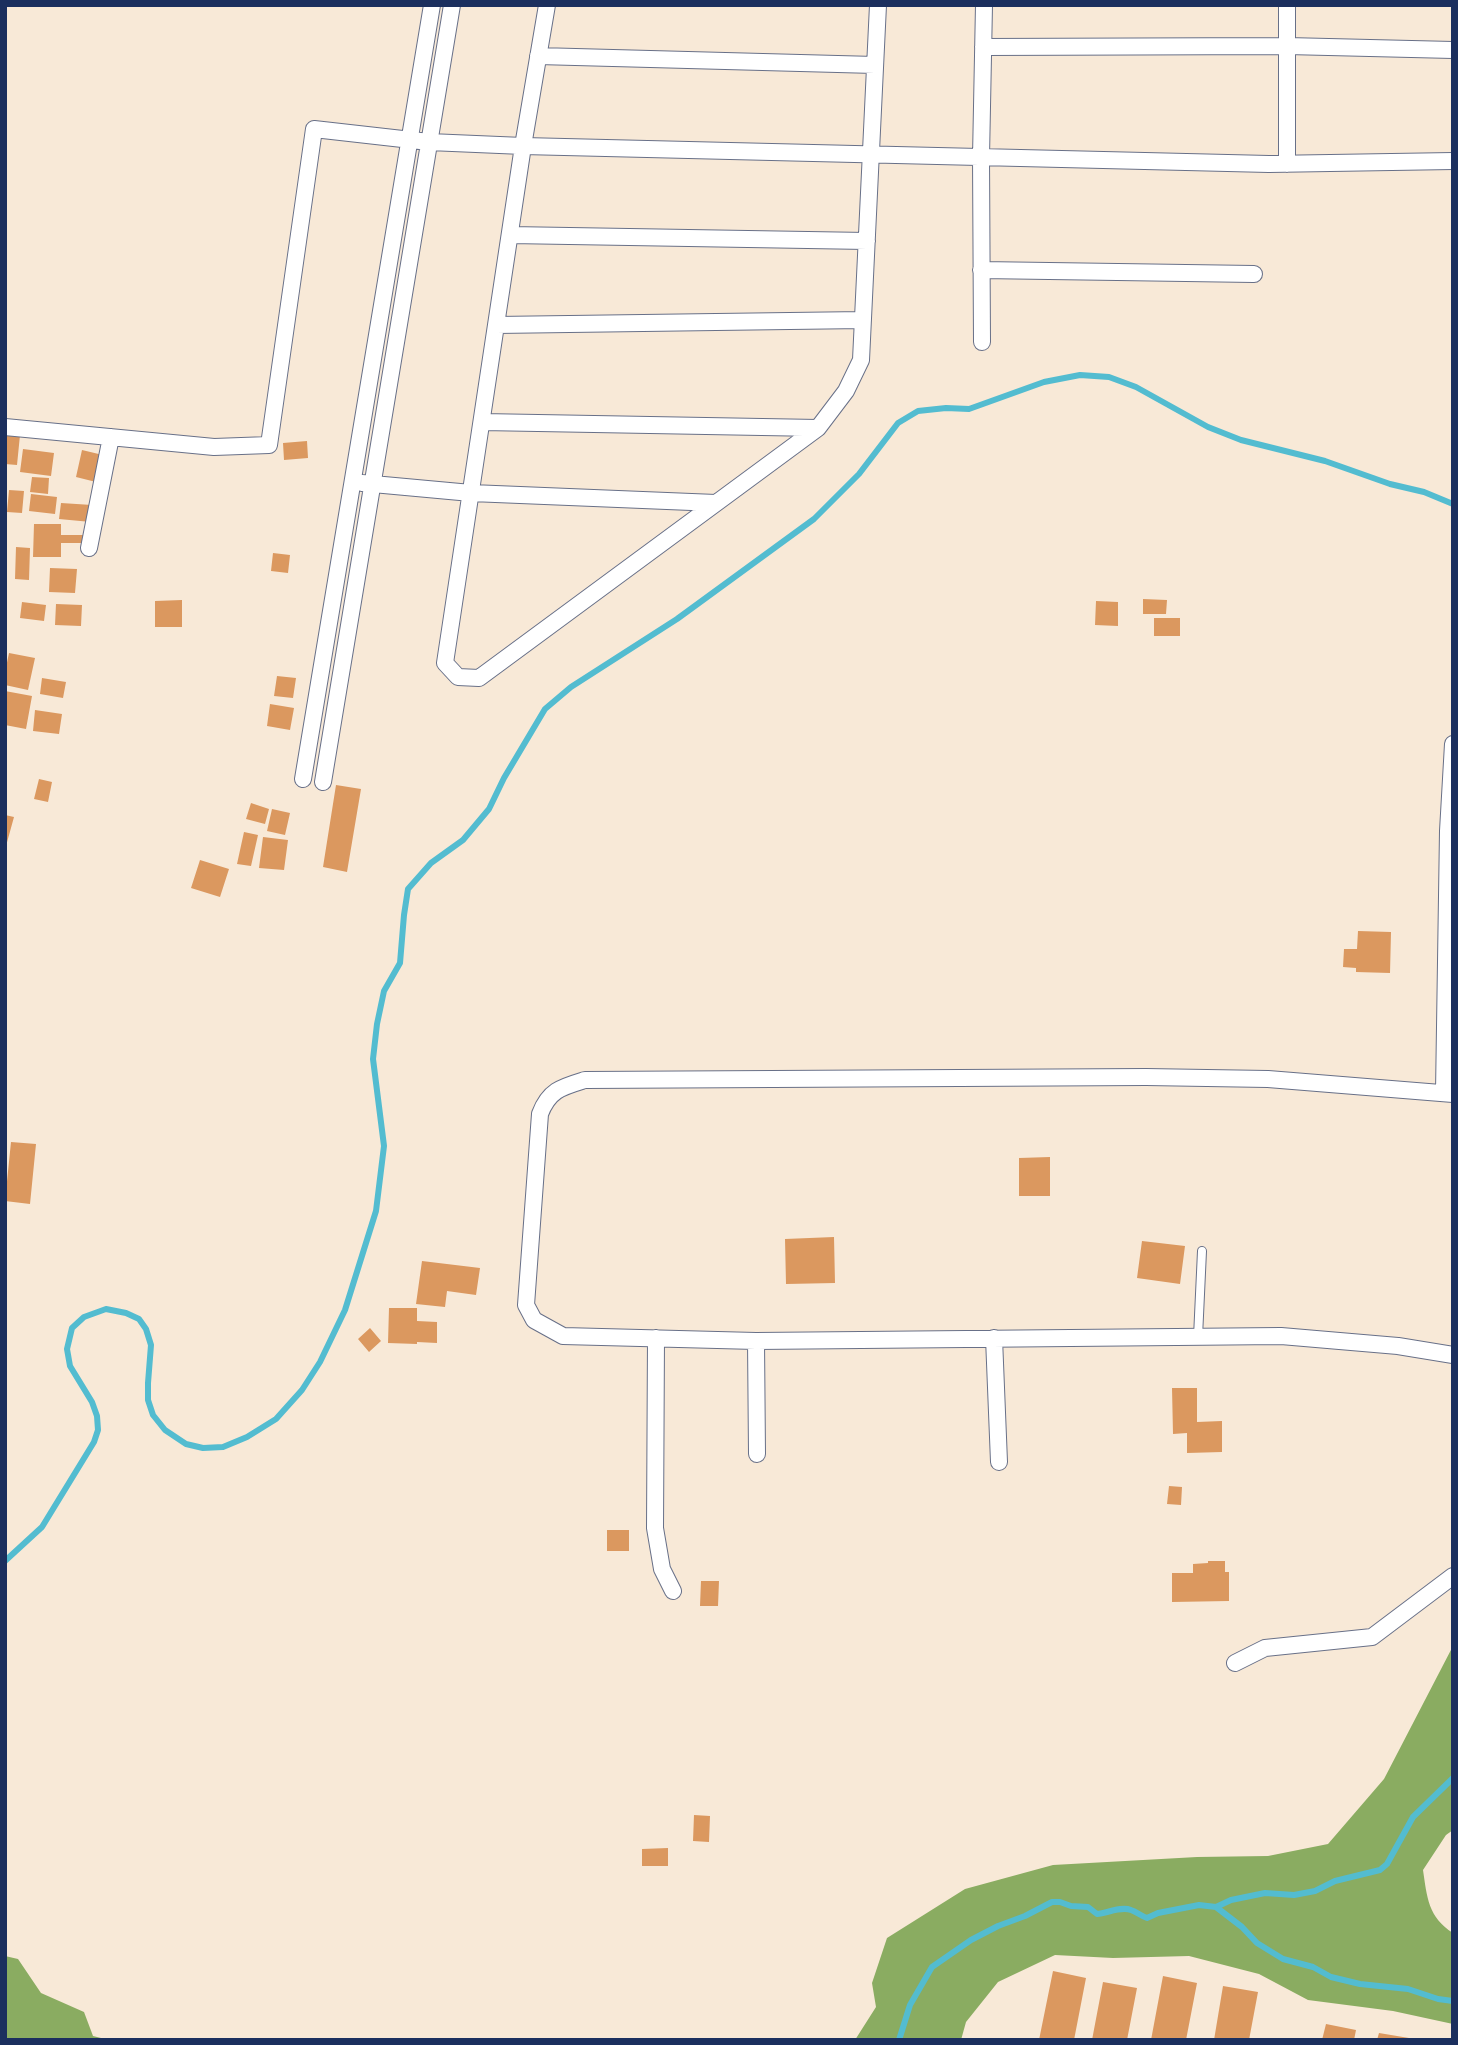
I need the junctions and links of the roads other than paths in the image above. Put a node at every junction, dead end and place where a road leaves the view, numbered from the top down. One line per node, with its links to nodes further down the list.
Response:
1 (432, 5): 12 (street)
2 (452, 5): 13 (street)
3 (547, 5): 10 (street)
4 (878, 5): 11 (street)
5 (984, 5): 8 (street)
6 (1287, 5): 7 (street)
7 (1287, 46): 8 (street); 9 (street); 18 (street)
8 (983, 47): 16 (street)
9 (1453, 50)
10 (538, 56): 11 (street); 14 (street)
11 (875, 65): 15 (street)
12 (409, 140): 13 (street); 29 (street); 30 (street)
13 (429, 142): 14 (street); 31 (street)
14 (523, 146): 15 (street); 19 (street)
15 (871, 155): 16 (street); 20 (street)
16 (981, 157): 18 (street); 21 (street)
17 (1453, 161): 18 (street)
18 (1287, 164)
19 (510, 235): 20 (street); 24 (street)
20 (867, 241): 23 (street)
21 (981, 270): 22 (street); 25 (street)
22 (1254, 274)
23 (863, 320): 24 (street); 28 (street)
24 (496, 325): 26 (street)
25 (982, 342)
26 (482, 422): 28 (street); 32 (street)
27 (5, 427): 29 (street)
28 (817, 428): 33 (street)
29 (111, 437): 34 (street)
30 (352, 482): 31 (street); 36 (street)
31 (372, 484): 32 (street); 37 (street)
32 (471, 493): 33 (street); 33 (street)
33 (716, 503)
34 (89, 548)
35 (1453, 744): 38 (street)
36 (303, 779)
37 (323, 782)
38 (1450, 831): 39 (street)
39 (1448, 1093): 41 (street)
40 (1202, 1251): 43 (lane)
41 (656, 1338): 44 (street); 49 (street)
42 (993, 1338): 43 (street); 44 (street); 47 (street)
43 (1198, 1338): 45 (street)
44 (756, 1340): 46 (street)
45 (1453, 1355)
46 (757, 1454)
47 (999, 1462)
48 (1453, 1576): 50 (street)
49 (673, 1591)
50 (1235, 1663)

